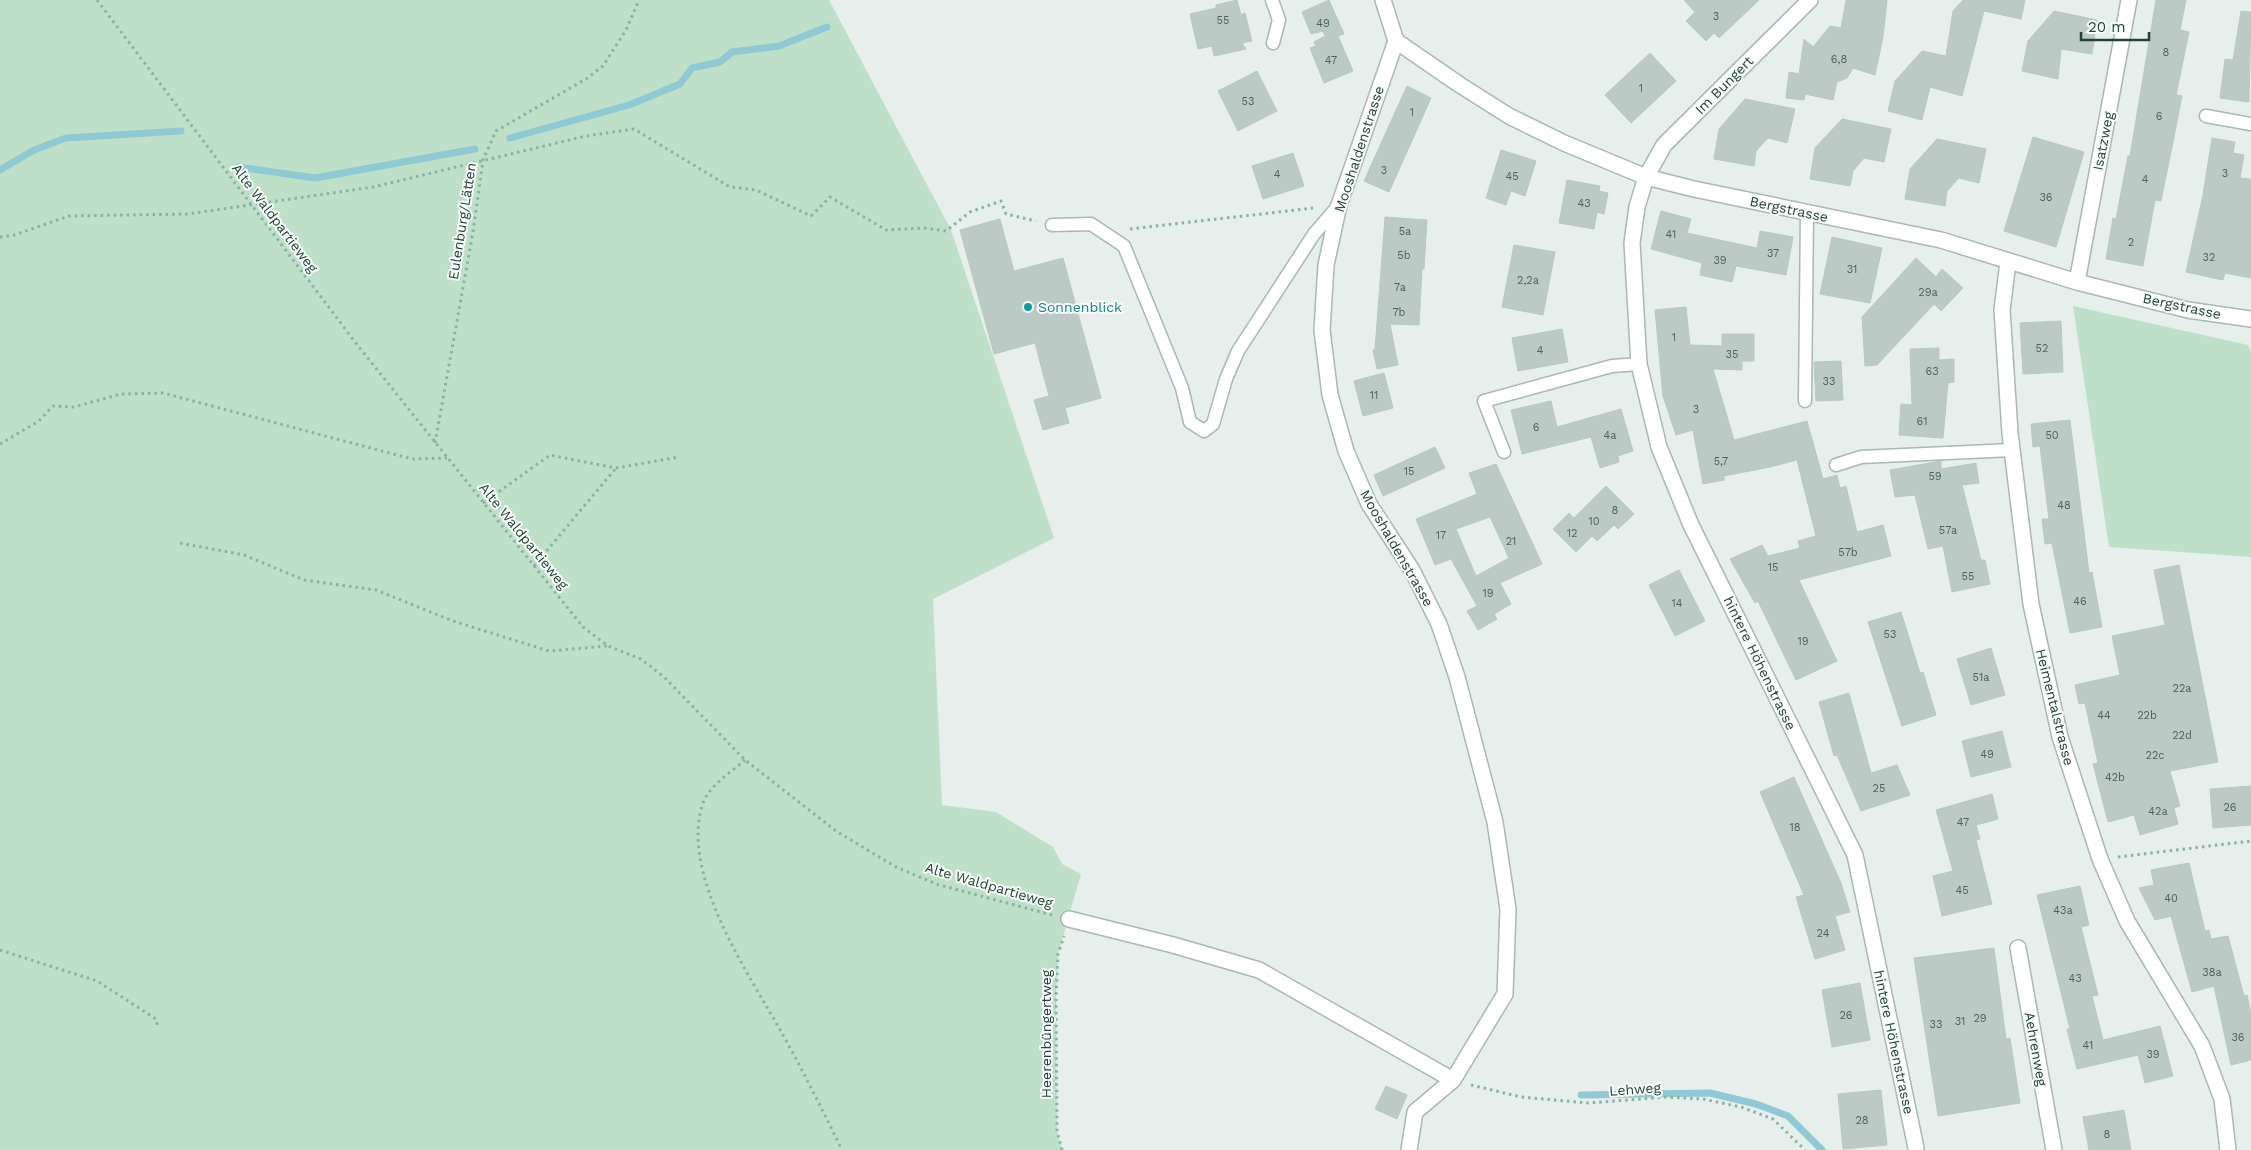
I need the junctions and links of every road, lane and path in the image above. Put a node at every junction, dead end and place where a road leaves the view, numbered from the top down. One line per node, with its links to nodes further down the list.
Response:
1 (97, 0): 13 (path, Alte Waldpartieweg)
2 (639, 0): 11 (path, Eulenburg/Lätten)
3 (1272, 0): 8 (lane)
4 (1384, 0): 7 (street)
5 (1810, 0): 12 (street, Im Bungert)
6 (2129, 0): 20 (street, Isatzweg)
7 (1396, 41): 12 (street, Bergstrasse); 14 (street, Mooshaldenstrasse)
8 (1273, 44)
9 (2206, 116): 10 (lane)
10 (2251, 124)
11 (483, 160): 13 (path); 16 (path); 25 (path, Eulenburg/Lätten)
12 (1646, 177): 15 (street, Bergstrasse); 22 (street, hintere Höhenstrasse)
13 (250, 204): 17 (path); 25 (path, Alte Waldpartieweg)
14 (1338, 205): 18 (path); 18 (lane); 43 (street, Mooshaldenstrasse)
15 (1807, 213): 19 (street, Bergstrasse); 23 (lane)
16 (1052, 225): 18 (lane)
17 (0, 237)
18 (1115, 239)
19 (2008, 262): 20 (street, Bergstrasse); 26 (street, Heimentalstrasse)
20 (2077, 282): 21 (street, Bergstrasse)
21 (2251, 319)
22 (1639, 364): 27 (lane); 44 (street, hintere Höhenstrasse)
23 (1805, 401)
24 (0, 444): 29 (path)
25 (435, 444): 29 (path, Alte Waldpartieweg)
26 (2012, 450): 30 (lane); 38 (street, Heimentalstrasse)
27 (1504, 452)
28 (679, 457): 31 (path)
29 (447, 458): 32 (path, Alte Waldpartieweg)
30 (1836, 465)
31 (616, 468): 32 (path); 34 (path)
32 (483, 503): 34 (path, Alte Waldpartieweg)
33 (180, 543): 35 (path)
34 (534, 566): 35 (path, Alte Waldpartieweg)
35 (608, 646): 36 (path, Alte Waldpartieweg)
36 (745, 760): 39 (path, Alte Waldpartieweg); 45 (path)
37 (2251, 841): 38 (path)
38 (2100, 859): 50 (street, Heimentalstrasse)
39 (1069, 919): 43 (street); 46 (path, Heerenbüngertweg)
40 (2018, 948): 49 (street, Aehrenweg)
41 (0, 950): 42 (path)
42 (158, 1028)
43 (1453, 1080): 47 (street, Mooshaldenstrasse); 48 (path, Lehweg)
44 (1916, 1148)
45 (842, 1150)
46 (1061, 1150)
47 (1409, 1150)
48 (1805, 1150)
49 (2054, 1150)
50 (2228, 1150)

